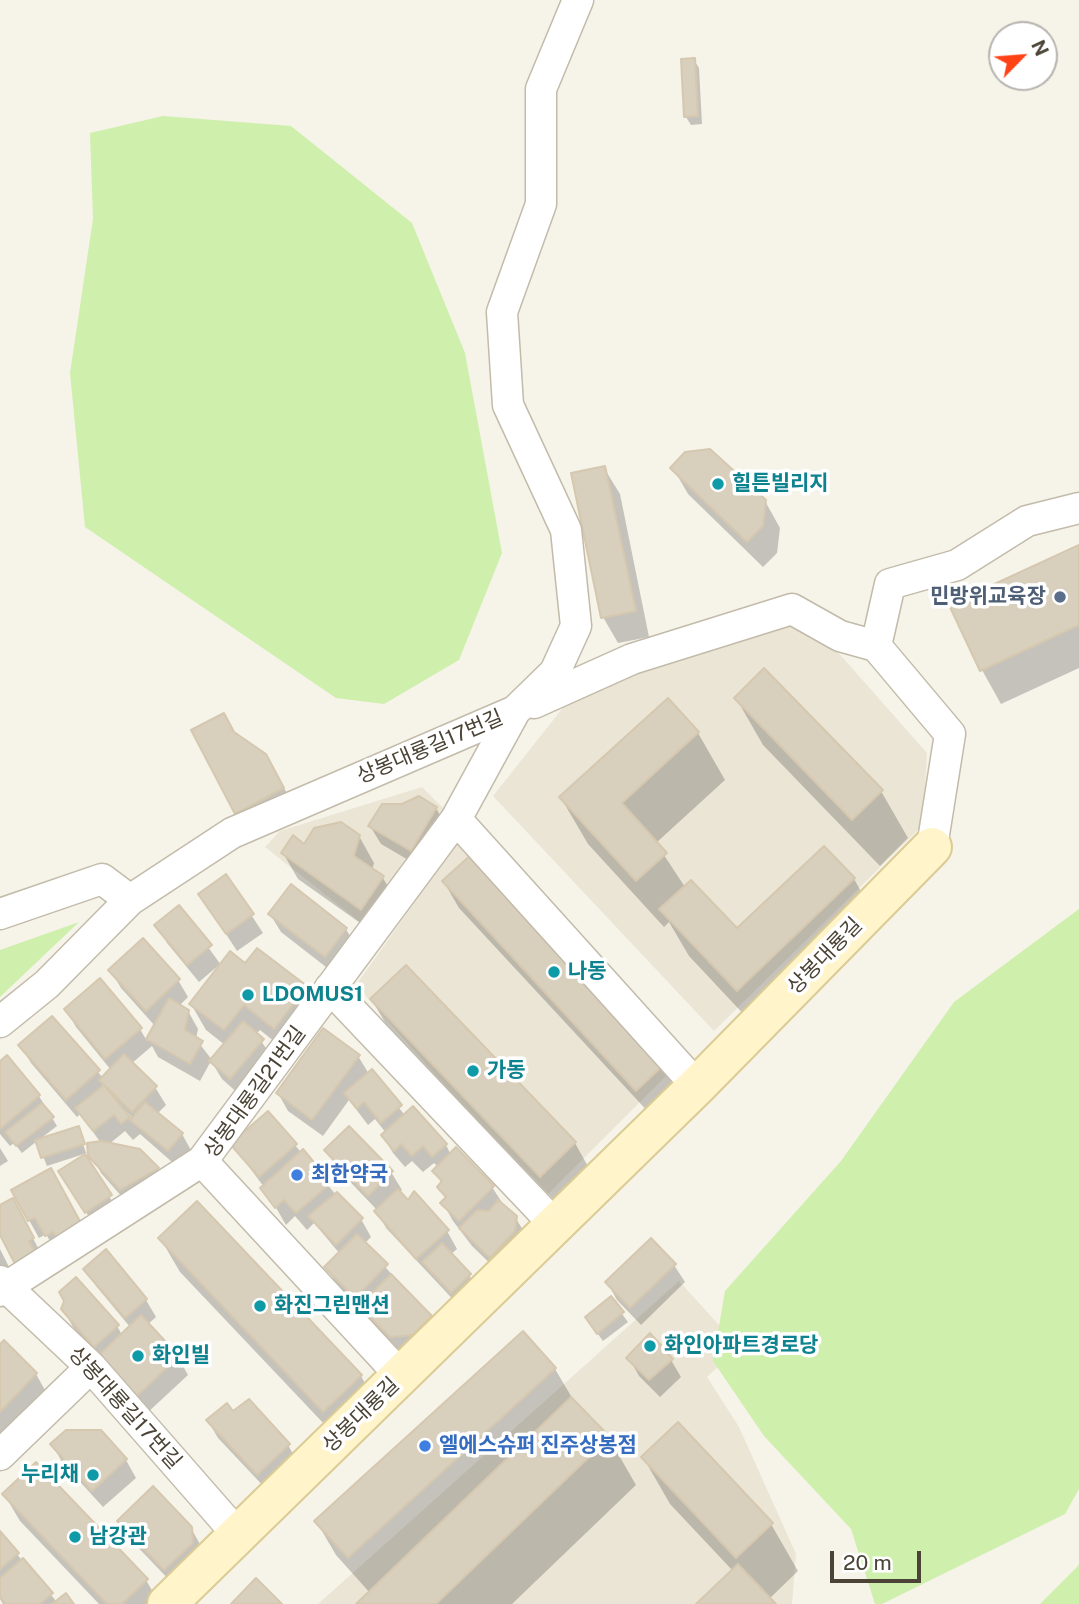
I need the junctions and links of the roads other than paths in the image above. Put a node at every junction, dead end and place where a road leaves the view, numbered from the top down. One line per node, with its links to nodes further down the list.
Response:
1 (578, 0): 4 (street, 상봉대룡길17번길)
2 (1079, 508): 3 (street)
3 (876, 646): 4 (street); 6 (street, 상봉대룡길)
4 (515, 711): 5 (street, 상봉대룡길21번길); 7 (street, 상봉대룡길17번길)
5 (456, 819): 9 (street, 상봉대룡길21번길); 11 (street)
6 (932, 847): 11 (street, 상봉대룡길)
7 (130, 900): 8 (street); 10 (street, 상봉대룡길17번길)
8 (0, 914)
9 (330, 988): 12 (street, 상봉대룡길21번길); 13 (street)
10 (0, 1022)
11 (697, 1086): 13 (street, 상봉대룡길)
12 (202, 1161): 14 (street, 상봉대룡길17번길); 16 (street, 상봉대룡길21번길)
13 (555, 1226): 16 (street, 상봉대룡길)
14 (2, 1286): 15 (street, 상봉대룡길17번길)
15 (91, 1367): 17 (street); 18 (street, 상봉대룡길17번길)
16 (401, 1376): 18 (street, 상봉대룡길)
17 (0, 1455)
18 (238, 1535): 19 (street, 상봉대룡길)
19 (167, 1604)

